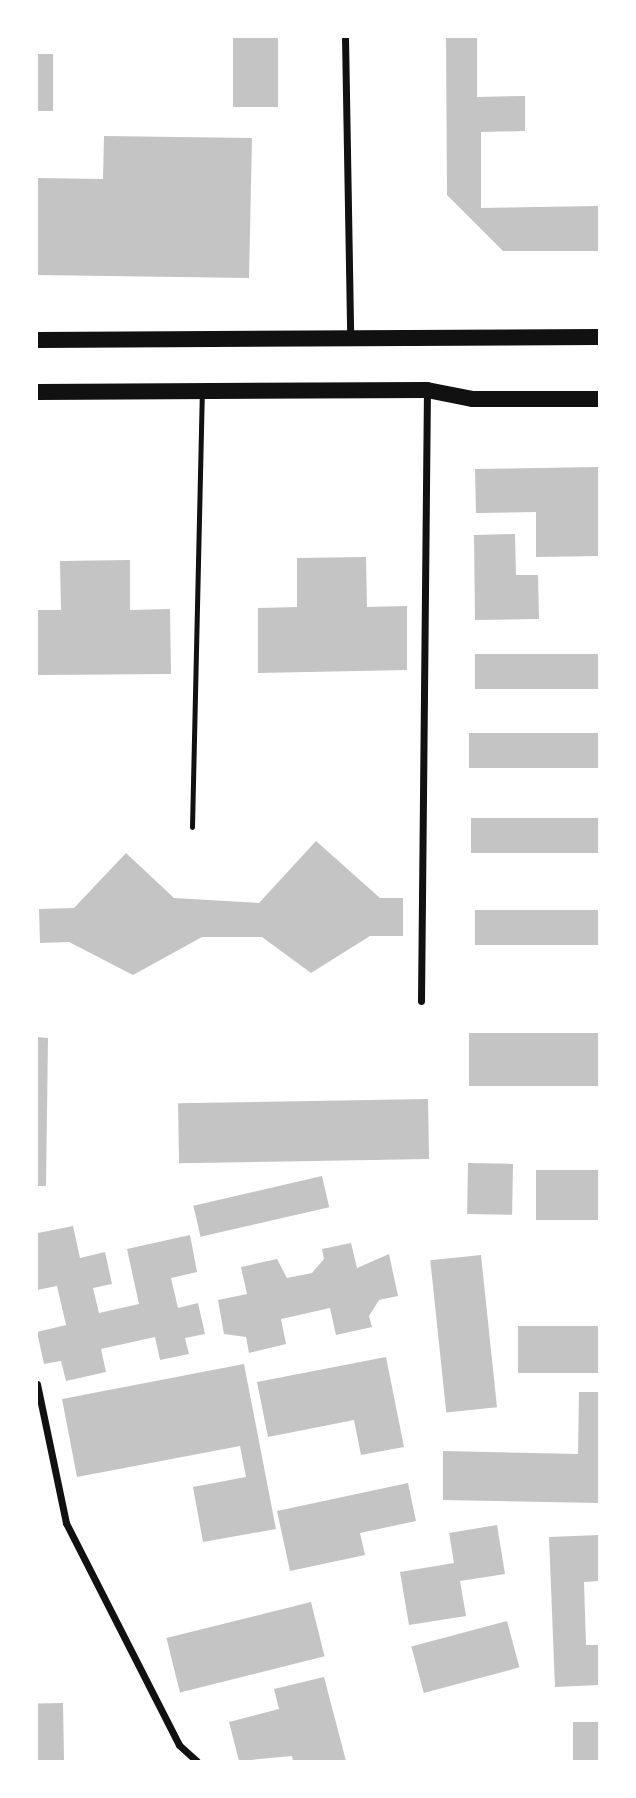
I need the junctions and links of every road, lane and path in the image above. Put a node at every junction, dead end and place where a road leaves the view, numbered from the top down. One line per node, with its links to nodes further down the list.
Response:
1 (345, 37): 2 (street)
2 (350, 336): 3 (main road); 4 (main road)
3 (599, 337)
4 (37, 340)
5 (202, 390): 6 (main road); 7 (main road); 9 (lane)
6 (428, 390): 8 (main road); 10 (street)
7 (37, 392)
8 (599, 399)
9 (192, 827)
10 (421, 1001)
11 (37, 1384): 12 (street)
12 (197, 1761)

